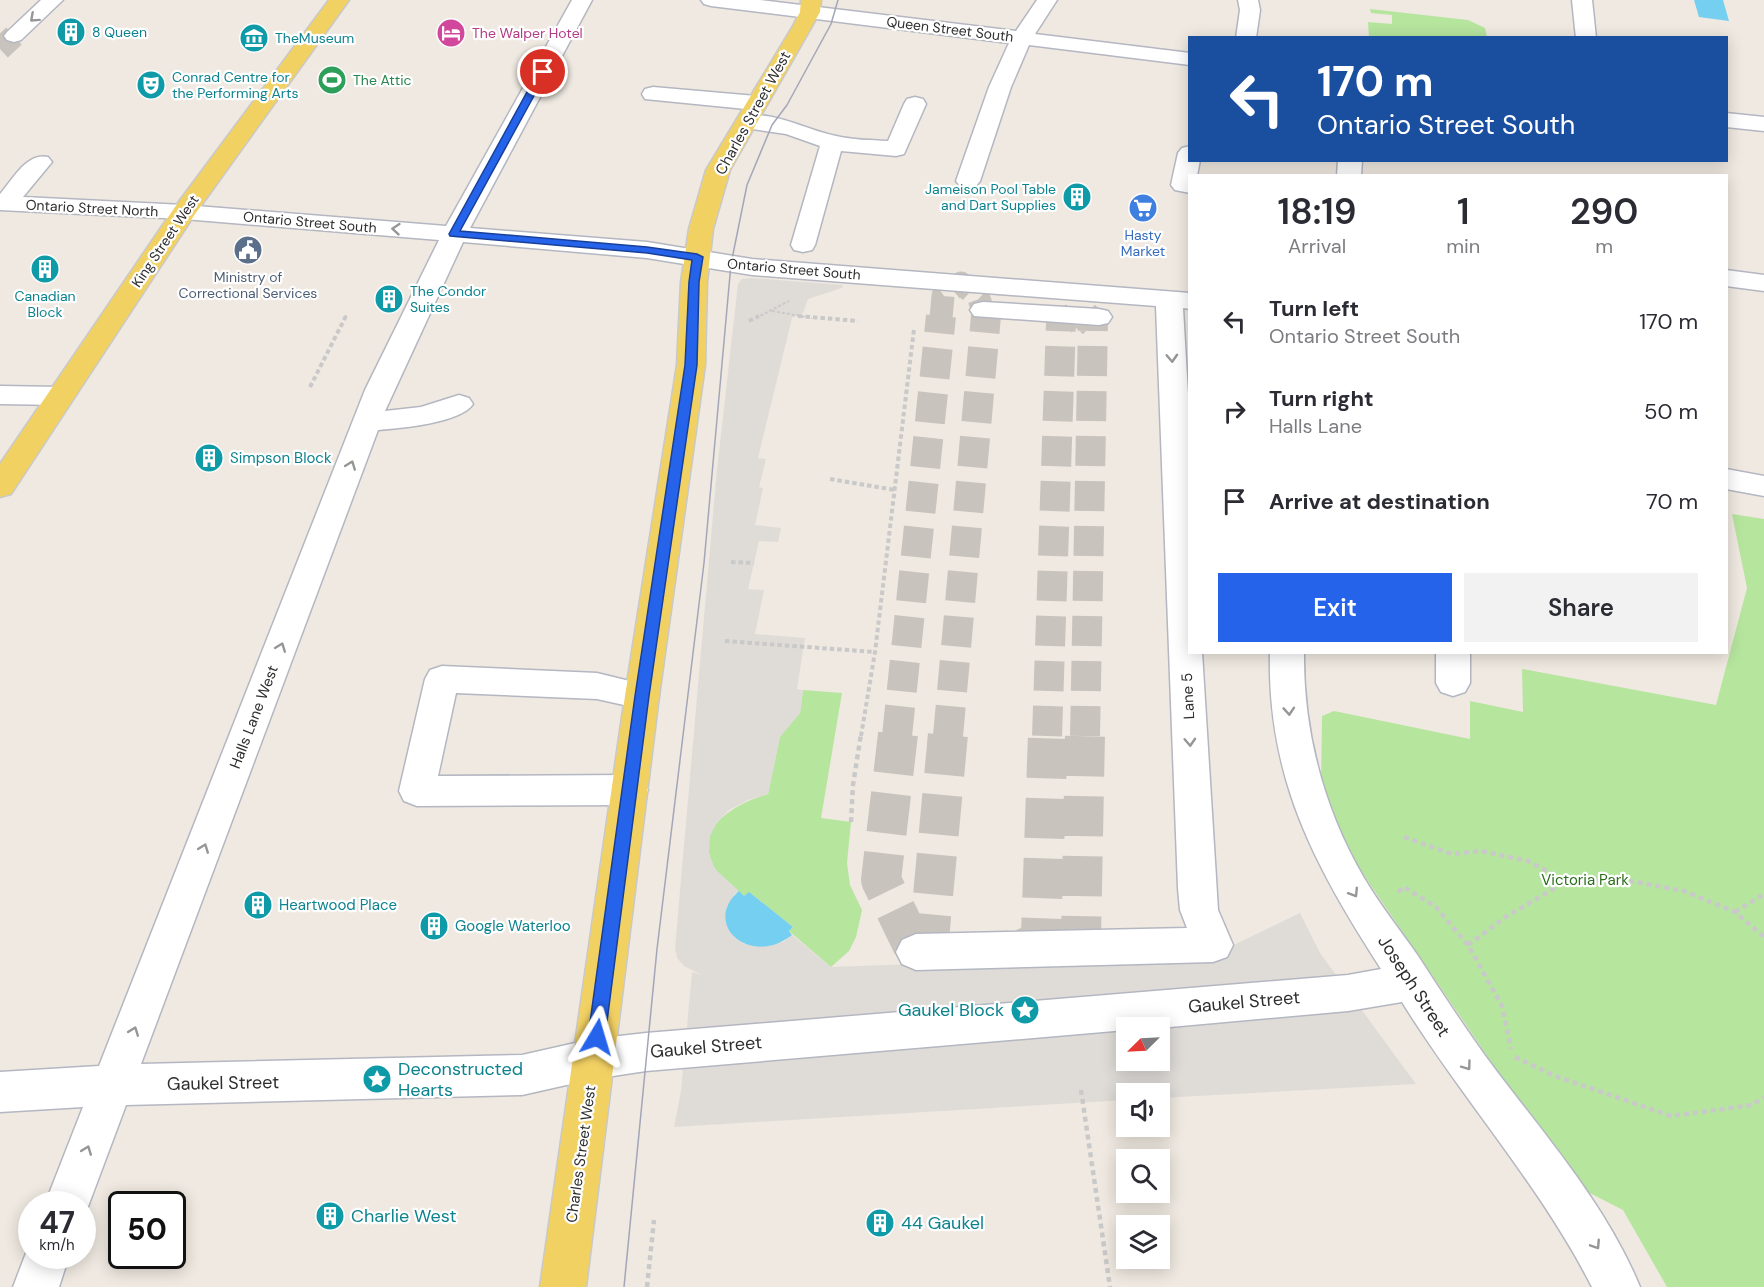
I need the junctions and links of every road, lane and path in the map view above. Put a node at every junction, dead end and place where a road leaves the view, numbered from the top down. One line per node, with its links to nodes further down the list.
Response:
1 (53, 0): 9 (street, one-way to 9)
2 (339, 0): 25 (main road, King Street West)
3 (582, 0): 26 (street, Halls Lane West)
4 (711, 0): 8 (street, Queen Street South)
5 (1047, 0): 12 (street)
6 (1248, 0): 10 (street)
7 (1582, 0): 11 (street)
8 (811, 6): 12 (street, Queen Street South); 16 (main road, Charles Street West)
9 (14, 36)
10 (1246, 36)
11 (1586, 36)
12 (1021, 39): 13 (street, Queen Street South); 22 (street)
13 (1188, 58)
14 (653, 94): 16 (street)
15 (915, 104): 19 (street)
16 (752, 113): 19 (street); 28 (main road, Charles Street West)
17 (1728, 120): 18 (street)
18 (1764, 124)
19 (832, 143): 27 (street)
20 (40, 162): 24 (street)
21 (1188, 162): 23 (street)
22 (968, 181)
23 (1188, 186)
24 (2, 203): 25 (street, Ontario Street North)
25 (183, 212): 26 (street, Ontario Street South, one-way to 25); 41 (main road, King Street West)
26 (454, 234): 28 (street, Ontario Street South); 43 (street, Halls Lane West)
27 (803, 245)
28 (697, 257): 32 (street, Ontario Street South); 56 (main road, Charles Street West)
29 (1728, 278): 30 (street)
30 (1764, 283)
31 (798, 296): 34 (path)
32 (1176, 308): 33 (street); 51 (street, Lane 5, one-way to 51)
33 (983, 310)
34 (772, 311): 36 (path); 37 (path)
35 (347, 314): 39 (path)
36 (749, 321)
37 (858, 321)
38 (914, 329): 48 (path)
39 (310, 387)
40 (0, 395): 41 (street)
41 (60, 396): 47 (main road, King Street West)
42 (459, 404): 43 (street)
43 (367, 422): 69 (street, Halls Lane West, one-way to 43)
44 (830, 480): 48 (path)
45 (1728, 480): 46 (street)
46 (1764, 486)
47 (0, 487)
48 (895, 490): 53 (path)
49 (731, 562): 50 (path)
50 (754, 563)
51 (1188, 639)
52 (724, 641): 53 (path)
53 (875, 652): 58 (path)
54 (1189, 654): 66 (street, Lane 5, one-way to 66)
55 (1287, 654): 67 (street, Joseph Street, one-way to 67)
56 (642, 696): 57 (main road, Charles Street West); 57 (street)
57 (630, 790): 68 (main road, Charles Street West)
58 (851, 822)
59 (1404, 837): 60 (path)
60 (1567, 881): 63 (path); 65 (path)
61 (1404, 887): 65 (path)
62 (1764, 894): 63 (path)
63 (1735, 912): 64 (path)
64 (1764, 937)
65 (1468, 945): 72 (path)
66 (916, 952)
67 (1412, 981): 68 (street, Gaukel Street); 80 (street, Joseph Street, one-way to 80)
68 (594, 1059): 69 (street, Gaukel Street); 77 (main road, Charles Street West)
69 (113, 1085): 71 (street, Gaukel Street); 73 (street, Halls Lane West, one-way to 69)
70 (1081, 1090): 79 (path)
71 (0, 1092)
72 (1764, 1097)
73 (72, 1191)
74 (654, 1220): 78 (path)
75 (42, 1269): 76 (street)
76 (36, 1287)
77 (563, 1287)
78 (647, 1287)
79 (1110, 1287)
80 (1617, 1287)

